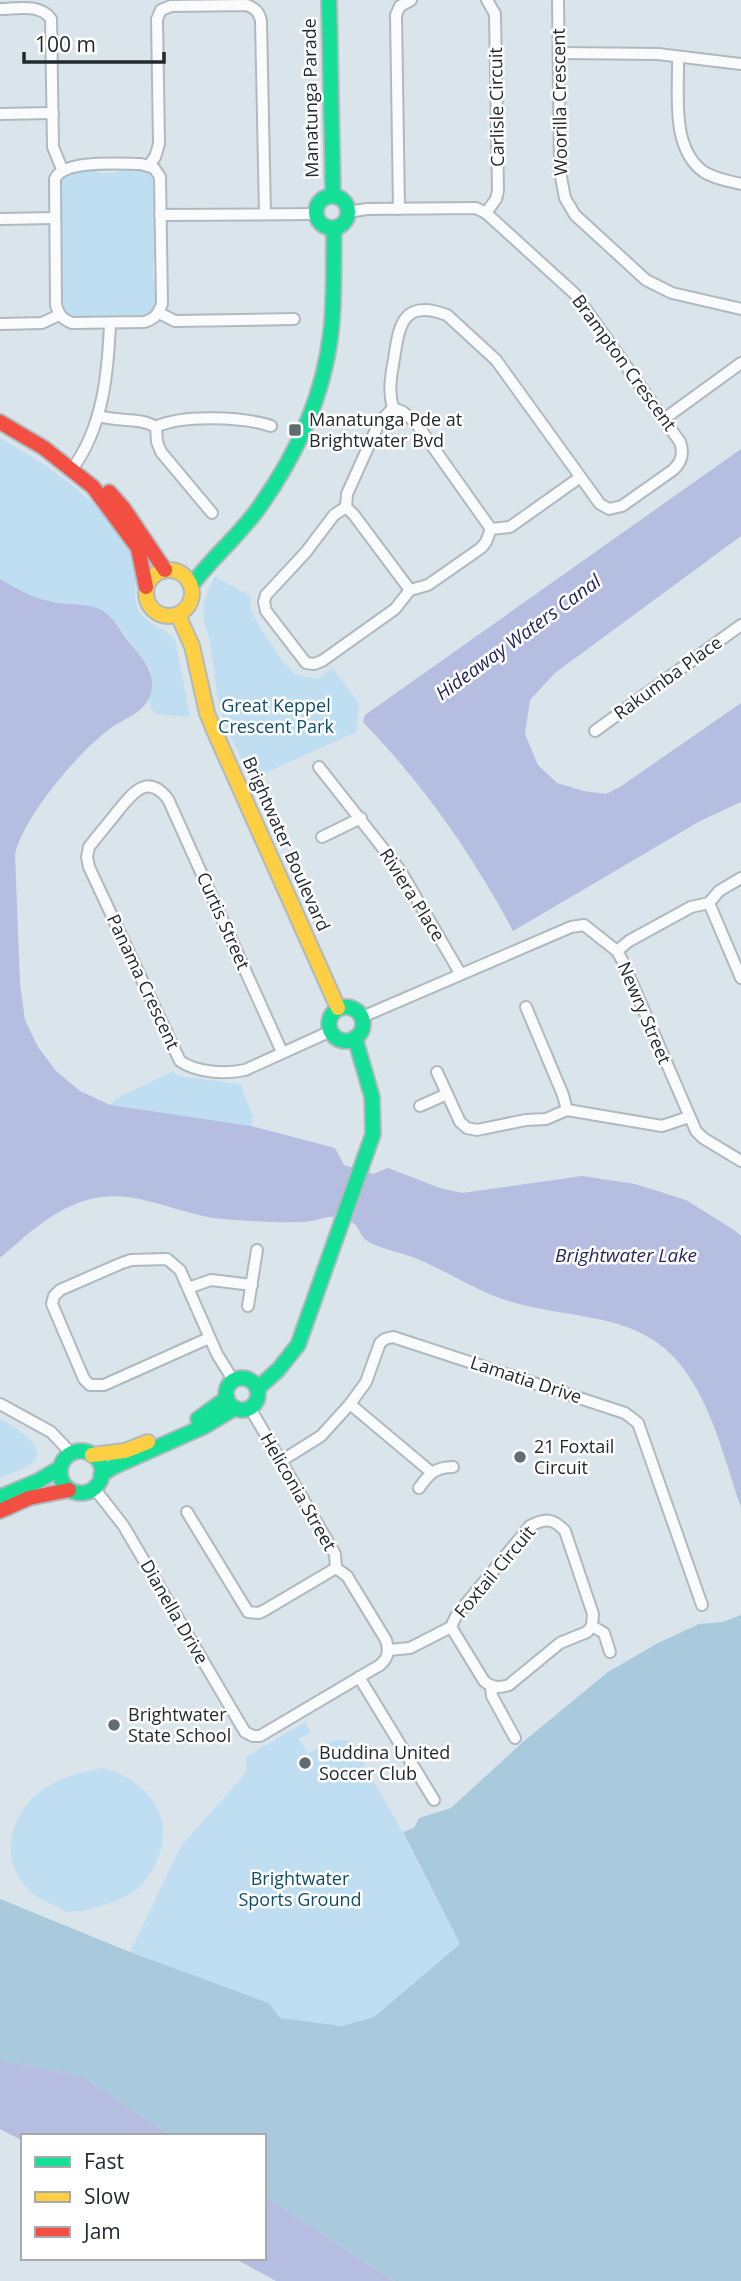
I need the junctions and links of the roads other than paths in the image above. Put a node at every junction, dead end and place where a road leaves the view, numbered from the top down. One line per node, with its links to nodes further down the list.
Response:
1 (328, 0): 14 (street, Manatunga Parade)
2 (411, 0): 15 (street)
3 (486, 0): 17 (street, Carlisle Circuit)
4 (558, 0): 6 (street, Woorilla Crescent)
5 (0, 9): 9 (street)
6 (560, 53): 7 (street); 24 (street, Woorilla Crescent)
7 (678, 57): 8 (street); 13 (street)
8 (741, 64)
9 (53, 113): 10 (street); 12 (street)
10 (0, 114)
11 (149, 165): 12 (street); 18 (street); 20 (street)
12 (62, 169): 21 (street)
13 (741, 184)
14 (333, 196): 16 (street); 19 (street)
15 (399, 209): 16 (street); 17 (street)
16 (348, 212): 23 (street)
17 (486, 213): 33 (street, Brampton Crescent)
18 (265, 214): 19 (street); 20 (street)
19 (316, 214): 23 (street)
20 (160, 215): 25 (street)
21 (55, 218): 22 (street); 26 (street)
22 (0, 219)
23 (334, 229): 42 (street)
24 (741, 309)
25 (159, 313): 27 (street); 28 (street)
26 (59, 315): 28 (street); 29 (street)
27 (294, 319)
28 (110, 323): 32 (street)
29 (0, 324)
30 (741, 363): 33 (street)
31 (393, 408): 38 (street, Brampton Crescent); 39 (street); 41 (street)
32 (99, 416): 36 (street); 37 (street)
33 (664, 419): 38 (street, Brampton Crescent)
34 (0, 421): 37 (street)
35 (271, 426): 36 (street)
36 (156, 427): 40 (street)
37 (75, 465): 43 (street); 44 (street)
38 (579, 478): 41 (street)
39 (346, 507): 46 (street); 46 (street)
40 (212, 513)
41 (491, 529): 46 (street)
42 (216, 554): 43 (street); 45 (street)
43 (171, 570): 44 (street); 45 (street)
44 (146, 586): 47 (street)
45 (191, 586): 47 (street)
46 (410, 590)
47 (178, 615): 60 (street, Brightwater Boulevard)
48 (741, 625): 49 (street, Rakumba Place)
49 (595, 731)
50 (318, 767): 52 (street, Riviera Place)
51 (162, 791): 64 (street, Curtis Street); 64 (street, Panama Crescent)
52 (361, 818): 53 (street); 57 (street, Riviera Place)
53 (322, 837)
54 (741, 878): 55 (street)
55 (709, 904): 56 (street); 58 (street)
56 (617, 951): 57 (street, Newry Street); 69 (street, Newry Street)
57 (460, 974): 61 (street, Newry Street)
58 (741, 978)
59 (526, 1007): 68 (street)
60 (338, 1008): 61 (street); 62 (street)
61 (362, 1017): 63 (street)
62 (331, 1031): 63 (street); 64 (street, Panama Crescent)
63 (355, 1038): 77 (street)
64 (282, 1052)
65 (437, 1072): 66 (street)
66 (447, 1094): 67 (street); 68 (street)
67 (420, 1106)
68 (567, 1110): 69 (street)
69 (689, 1117): 70 (street, Newry Street)
70 (741, 1161)
71 (257, 1250): 72 (street)
72 (251, 1286): 73 (street); 74 (street)
73 (188, 1288): 75 (street); 75 (street)
74 (248, 1307)
75 (209, 1338): 76 (street)
76 (233, 1380): 77 (street); 78 (street)
77 (258, 1388): 81 (street)
78 (231, 1403): 81 (street); 83 (street); 88 (street)
79 (0, 1404): 82 (street)
80 (350, 1404): 84 (street, Lamatia Drive); 87 (street); 95 (street, Lamatia Drive)
81 (250, 1408): 84 (street, Heliconia Street)
82 (72, 1454): 83 (street); 86 (street)
83 (92, 1455): 88 (street)
84 (281, 1461): 94 (street, Heliconia Street)
85 (453, 1467): 87 (street)
86 (60, 1468): 90 (street); 91 (street)
87 (431, 1472): 89 (street)
88 (98, 1482): 90 (street); 100 (street, Dianella Drive)
89 (419, 1488)
90 (69, 1490): 92 (street)
91 (0, 1497)
92 (0, 1511)
93 (187, 1512): 94 (street)
94 (336, 1568): 98 (street, Heliconia Street)
95 (702, 1605)
96 (592, 1626): 97 (street, Foxtail Circuit); 99 (street, Foxtail Circuit); 101 (street)
97 (451, 1627): 98 (street, Foxtail Circuit); 101 (street, Foxtail Circuit)
98 (389, 1650): 100 (street)
99 (610, 1652)
100 (359, 1677): 103 (street)
101 (491, 1687): 102 (street, Foxtail Circuit)
102 (515, 1738)
103 (433, 1800)

